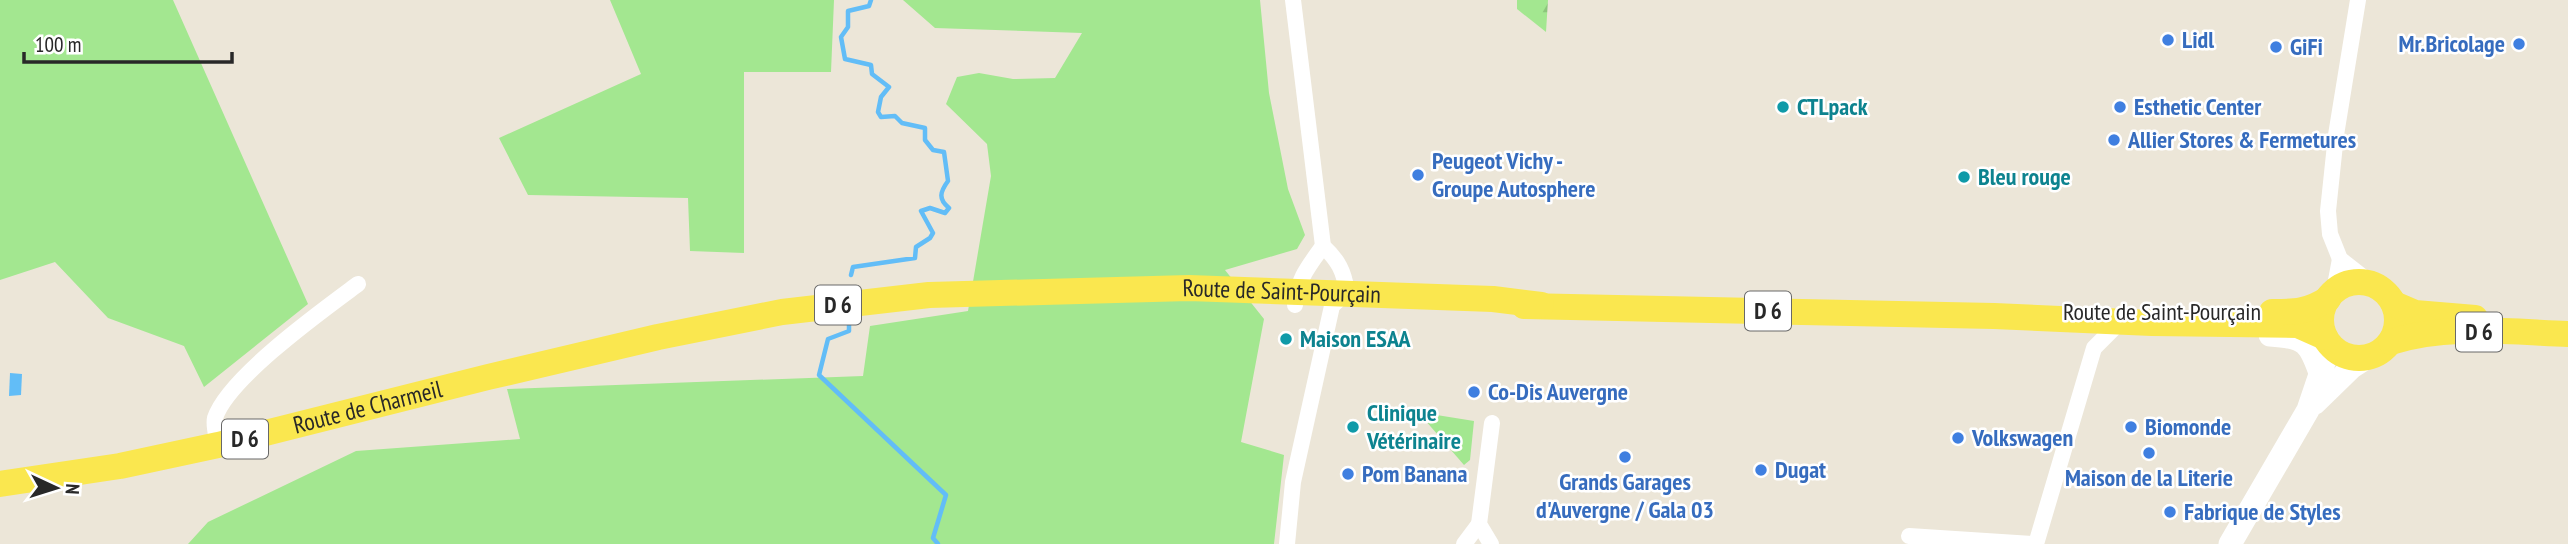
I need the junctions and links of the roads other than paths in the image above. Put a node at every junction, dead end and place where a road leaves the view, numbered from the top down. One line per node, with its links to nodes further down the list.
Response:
1 (1293, 0): 3 (street)
2 (2358, 0): 4 (street)
3 (1323, 246): 8 (street); 9 (street)
4 (2340, 259): 6 (street); 7 (street)
5 (358, 284): 25 (street)
6 (2372, 284): 7 (main road); 10 (main road)
7 (2331, 295): 11 (main road, Route de Saint-Pourçain / D 6); 18 (main road)
8 (1296, 298): 9 (main road, Route de Saint-Pourçain / D 6); 17 (main road, Route de Saint-Pourçain / D 6)
9 (1339, 299): 11 (main road, Route de Saint-Pourçain / D 6); 29 (street)
10 (2394, 304): 13 (main road, D 6); 19 (main road)
11 (1994, 316): 12 (main road, Route de Saint-Pourçain / D 6)
12 (2077, 321): 14 (main road, Route de Saint-Pourçain / D 6); 20 (street)
13 (2568, 321)
14 (2120, 322): 15 (main road, Route de Saint-Pourçain / D 6); 20 (street)
15 (2152, 324): 18 (main road, Route de Saint-Pourçain / D 6); 22 (main road)
16 (2568, 334): 19 (main road, D 6)
17 (658, 337): 25 (main road, Route de Charmeil / D 6)
18 (2327, 341): 21 (main road); 22 (main road)
19 (2391, 342): 21 (main road)
20 (2094, 348): 32 (street)
21 (2366, 358): 23 (main road)
22 (2321, 376): 23 (main road)
23 (2308, 410): 33 (main road)
24 (1492, 423): 27 (street)
25 (217, 438): 26 (main road, Route de Charmeil / D 6)
26 (0, 483)
27 (1479, 524): 30 (street); 31 (street)
28 (1909, 536): 32 (street)
29 (1288, 544)
30 (1464, 544)
31 (1491, 544)
32 (2034, 544)
33 (2230, 544)

